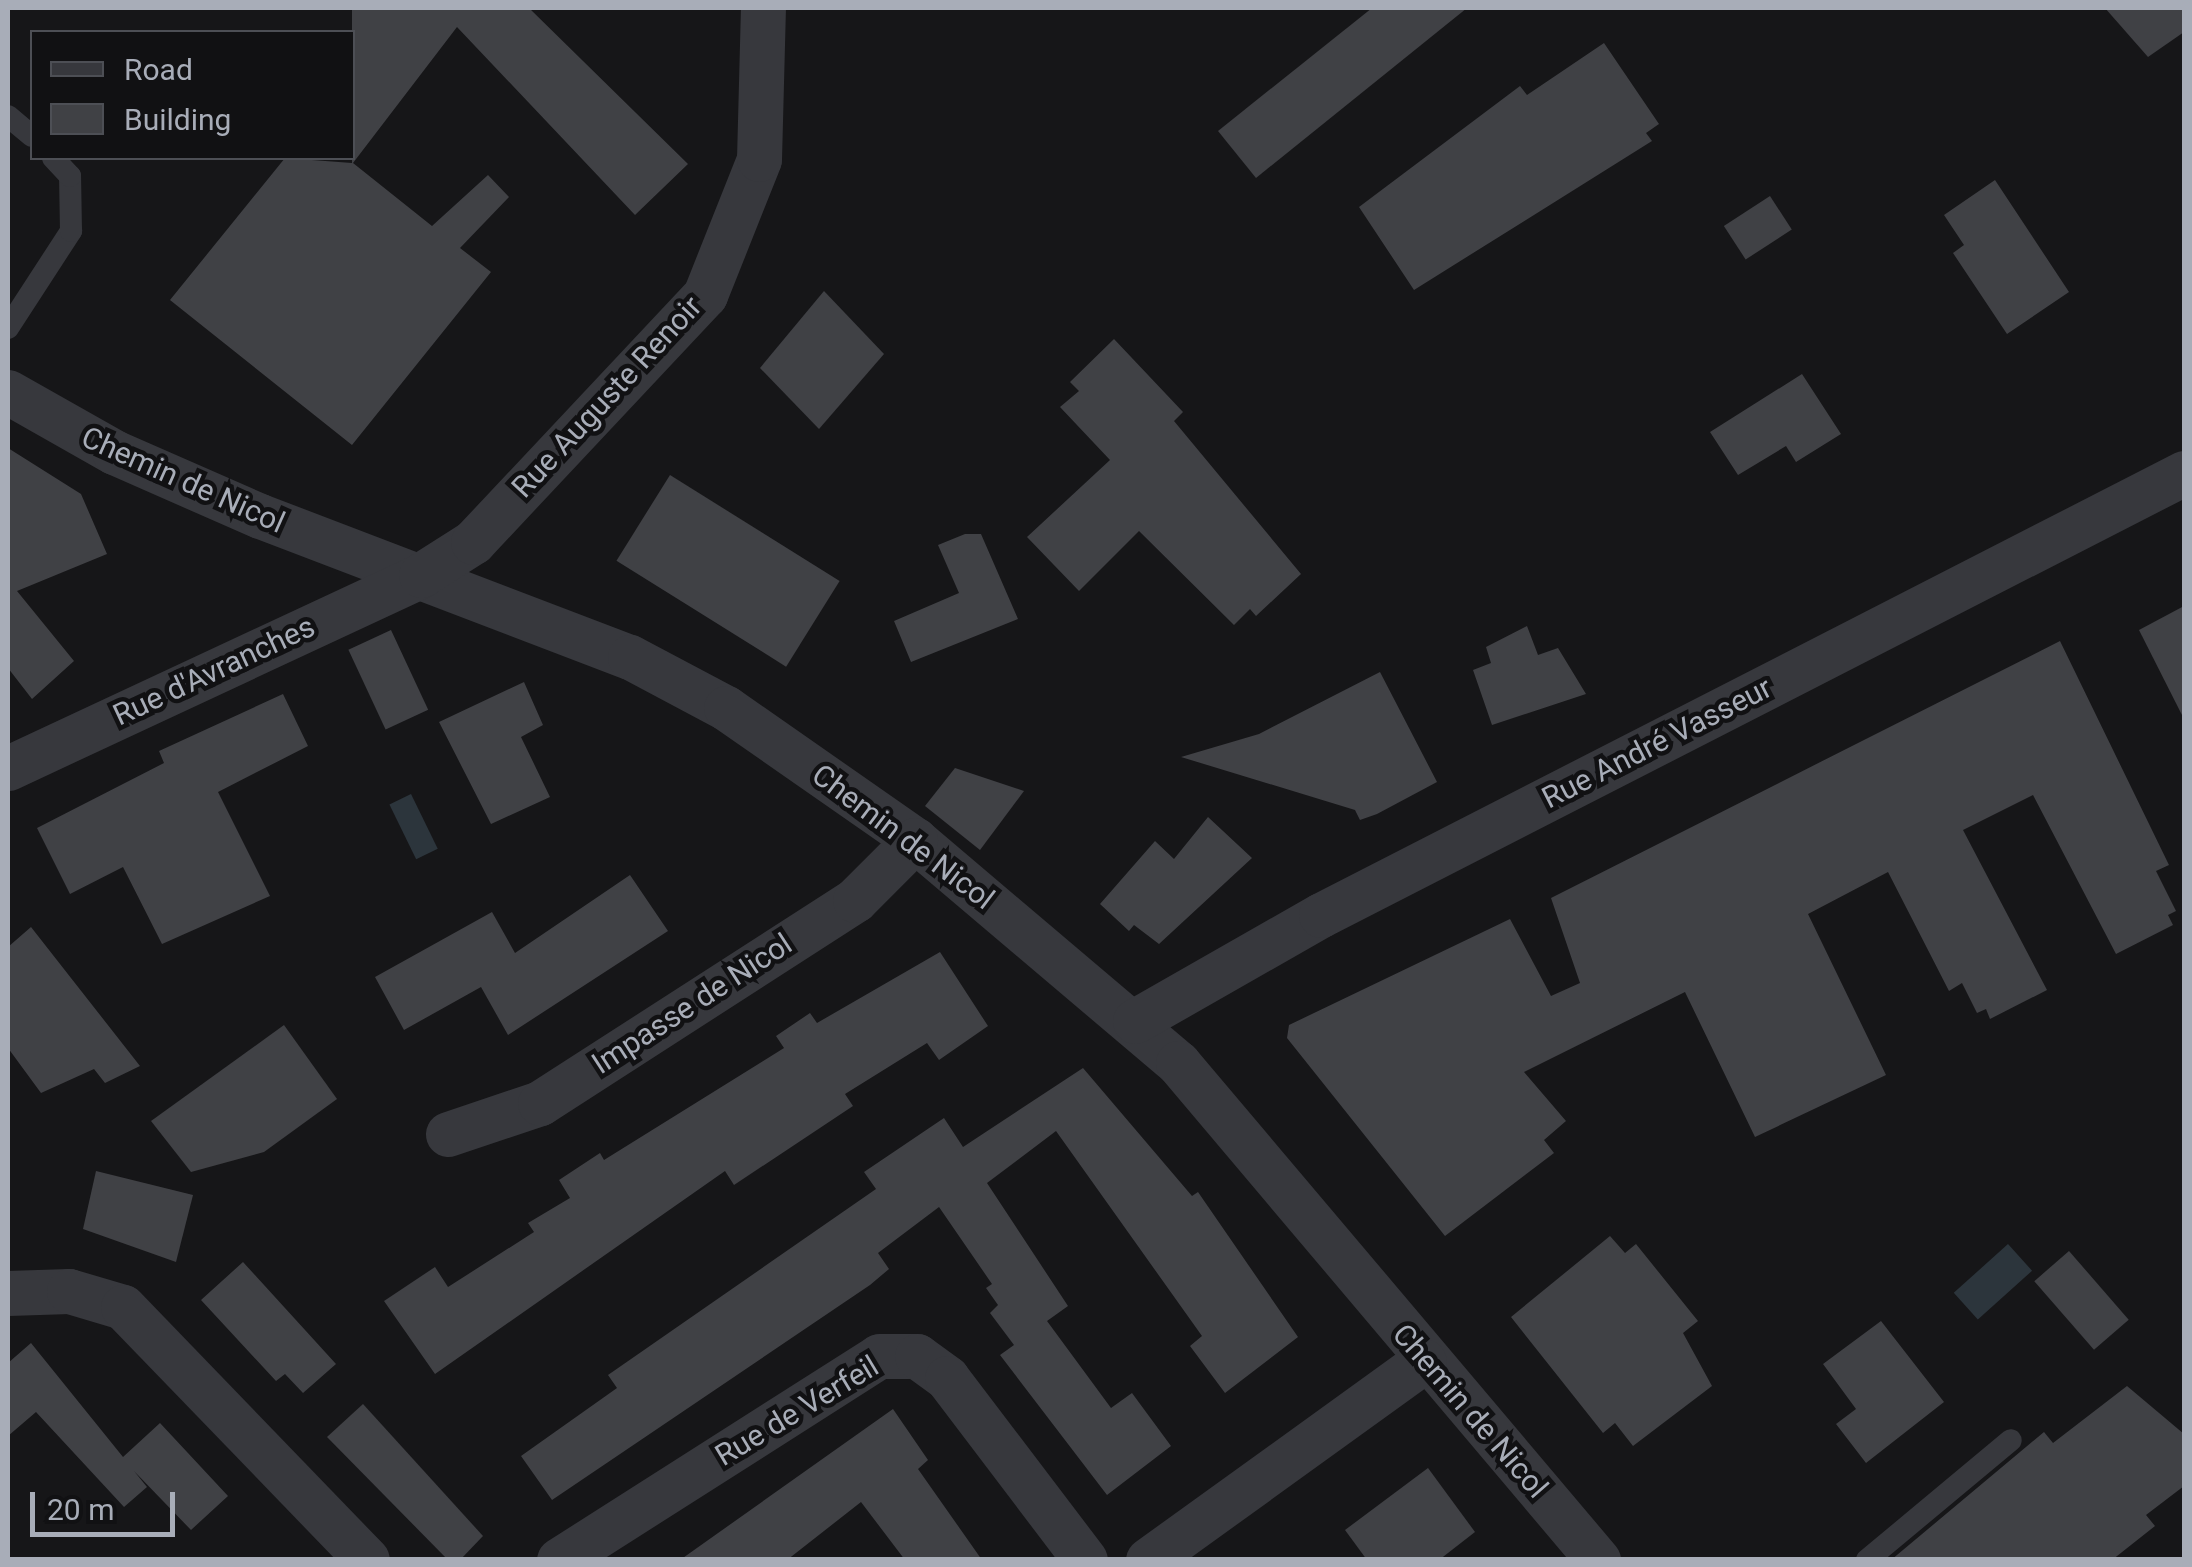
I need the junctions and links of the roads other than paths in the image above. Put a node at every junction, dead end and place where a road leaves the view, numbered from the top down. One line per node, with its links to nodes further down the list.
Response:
1 (763, 8): 8 (street, Rue Auguste Renoir)
2 (8, 116): 3 (lane)
3 (30, 134)
4 (54, 160): 5 (lane)
5 (8, 328)
6 (8, 392): 8 (street, Chemin de Nicol)
7 (2184, 473): 11 (street, Rue André Vasseur)
8 (421, 576): 9 (street, Rue d'Avranches); 10 (street, Chemin de Nicol)
9 (8, 768)
10 (916, 840): 11 (street, Chemin de Nicol); 12 (street, Impasse de Nicol)
11 (1135, 1022): 14 (street, Chemin de Nicol)
12 (448, 1134)
13 (8, 1293): 16 (street)
14 (1424, 1361): 19 (street); 20 (street, Chemin de Nicol)
15 (2012, 1440): 21 (lane)
16 (367, 1560)
17 (559, 1560): 18 (street, Rue de Verfeil)
18 (1085, 1560)
19 (1148, 1560)
20 (1598, 1560)
21 (1868, 1560)

